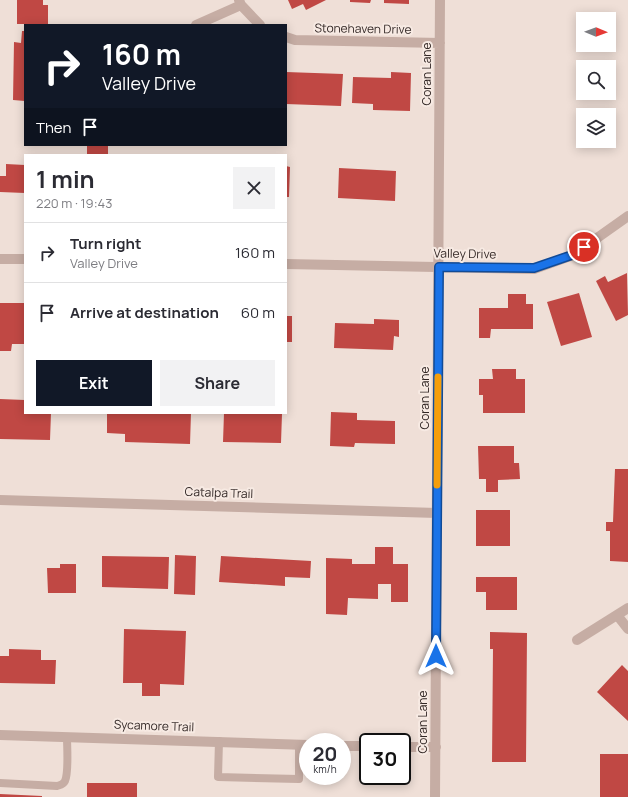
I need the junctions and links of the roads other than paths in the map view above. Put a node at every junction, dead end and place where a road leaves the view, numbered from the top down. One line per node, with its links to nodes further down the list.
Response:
1 (440, 0): 6 (street, Coran Lane)
2 (240, 2): 3 (street); 4 (street)
3 (198, 24)
4 (259, 24)
5 (287, 37): 6 (street, Stonehaven Drive)
6 (440, 44): 11 (street, Coran Lane)
7 (628, 216): 11 (street, Valley Drive)
8 (0, 258): 9 (street)
9 (24, 259)
10 (287, 264): 11 (street, Valley Drive)
11 (439, 267): 13 (street, Coran Lane)
12 (0, 500): 13 (street, Catalpa Trail)
13 (437, 513): 23 (street, Coran Lane)
14 (628, 608): 15 (street)
15 (617, 615): 16 (street); 17 (street)
16 (628, 629)
17 (577, 640)
18 (0, 735): 19 (street, Sycamore Trail)
19 (68, 737): 20 (street, Sycamore Trail); 25 (lane)
20 (219, 741): 21 (street, Sycamore Trail); 24 (lane)
21 (299, 745)
22 (411, 747): 23 (street)
23 (436, 747): 26 (street, Coran Lane)
24 (299, 779)
25 (0, 782)
26 (435, 797)

